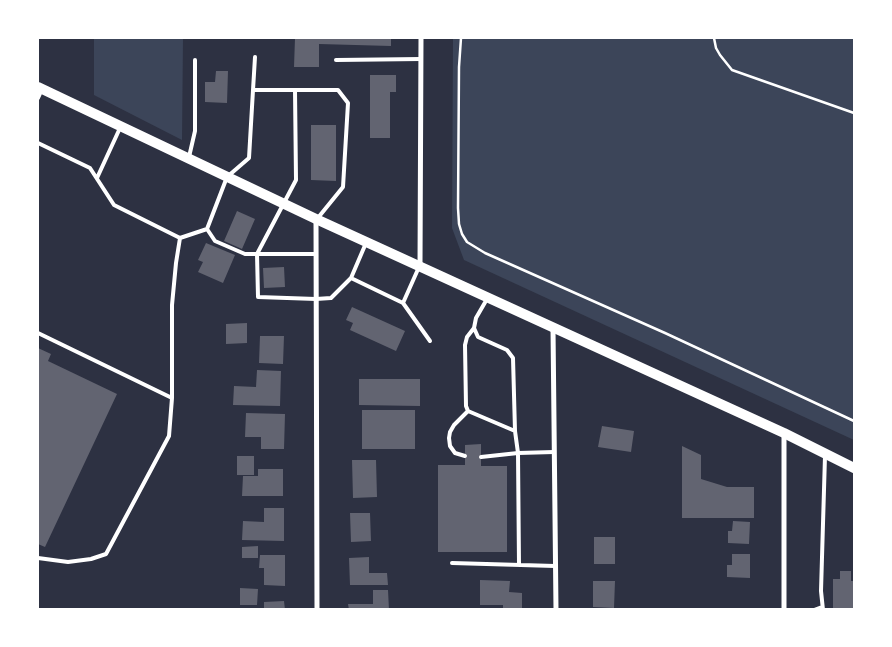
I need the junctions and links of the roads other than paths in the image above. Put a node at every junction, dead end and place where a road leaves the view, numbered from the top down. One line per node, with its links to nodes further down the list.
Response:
1 (421, 38): 3 (street)
2 (255, 57): 6 (lane)
3 (421, 59): 5 (lane); 21 (street)
4 (195, 60): 11 (lane)
5 (336, 60)
6 (253, 90): 7 (lane); 12 (lane)
7 (295, 90): 14 (lane); 15 (lane)
8 (39, 91): 9 (main road)
9 (121, 126): 11 (main road); 13 (lane)
10 (38, 143): 13 (lane)
11 (189, 159): 12 (main road)
12 (227, 177): 14 (main road); 16 (lane)
13 (97, 178): 17 (lane)
14 (283, 204): 15 (main road); 19 (lane)
15 (316, 219): 18 (main road); 20 (street)
16 (207, 230): 17 (lane); 19 (lane)
17 (180, 238): 30 (lane)
18 (366, 242): 21 (main road); 22 (lane)
19 (257, 254): 20 (lane); 24 (lane)
20 (316, 254): 24 (street)
21 (420, 265): 23 (main road); 25 (lane)
22 (351, 278): 24 (lane); 25 (lane)
23 (488, 297): 26 (main road); 27 (lane)
24 (316, 299): 45 (street)
25 (403, 304): 29 (lane)
26 (553, 327): 33 (main road); 34 (street)
27 (474, 328): 31 (lane); 32 (lane)
28 (38, 333): 30 (lane)
29 (430, 341)
30 (172, 398): 40 (lane)
31 (468, 411): 32 (lane); 37 (lane)
32 (515, 431): 35 (lane)
33 (784, 434): 36 (main road); 47 (street)
34 (554, 452): 35 (lane); 43 (street)
35 (518, 453): 38 (lane); 42 (lane)
36 (825, 454): 39 (main road); 44 (lane)
37 (465, 456)
38 (482, 457)
39 (854, 468)
40 (38, 558)
41 (452, 563): 42 (lane)
42 (519, 565): 43 (lane)
43 (555, 566): 46 (street)
44 (823, 608): 48 (lane)
45 (317, 610)
46 (556, 610)
47 (784, 610)
48 (814, 610)

